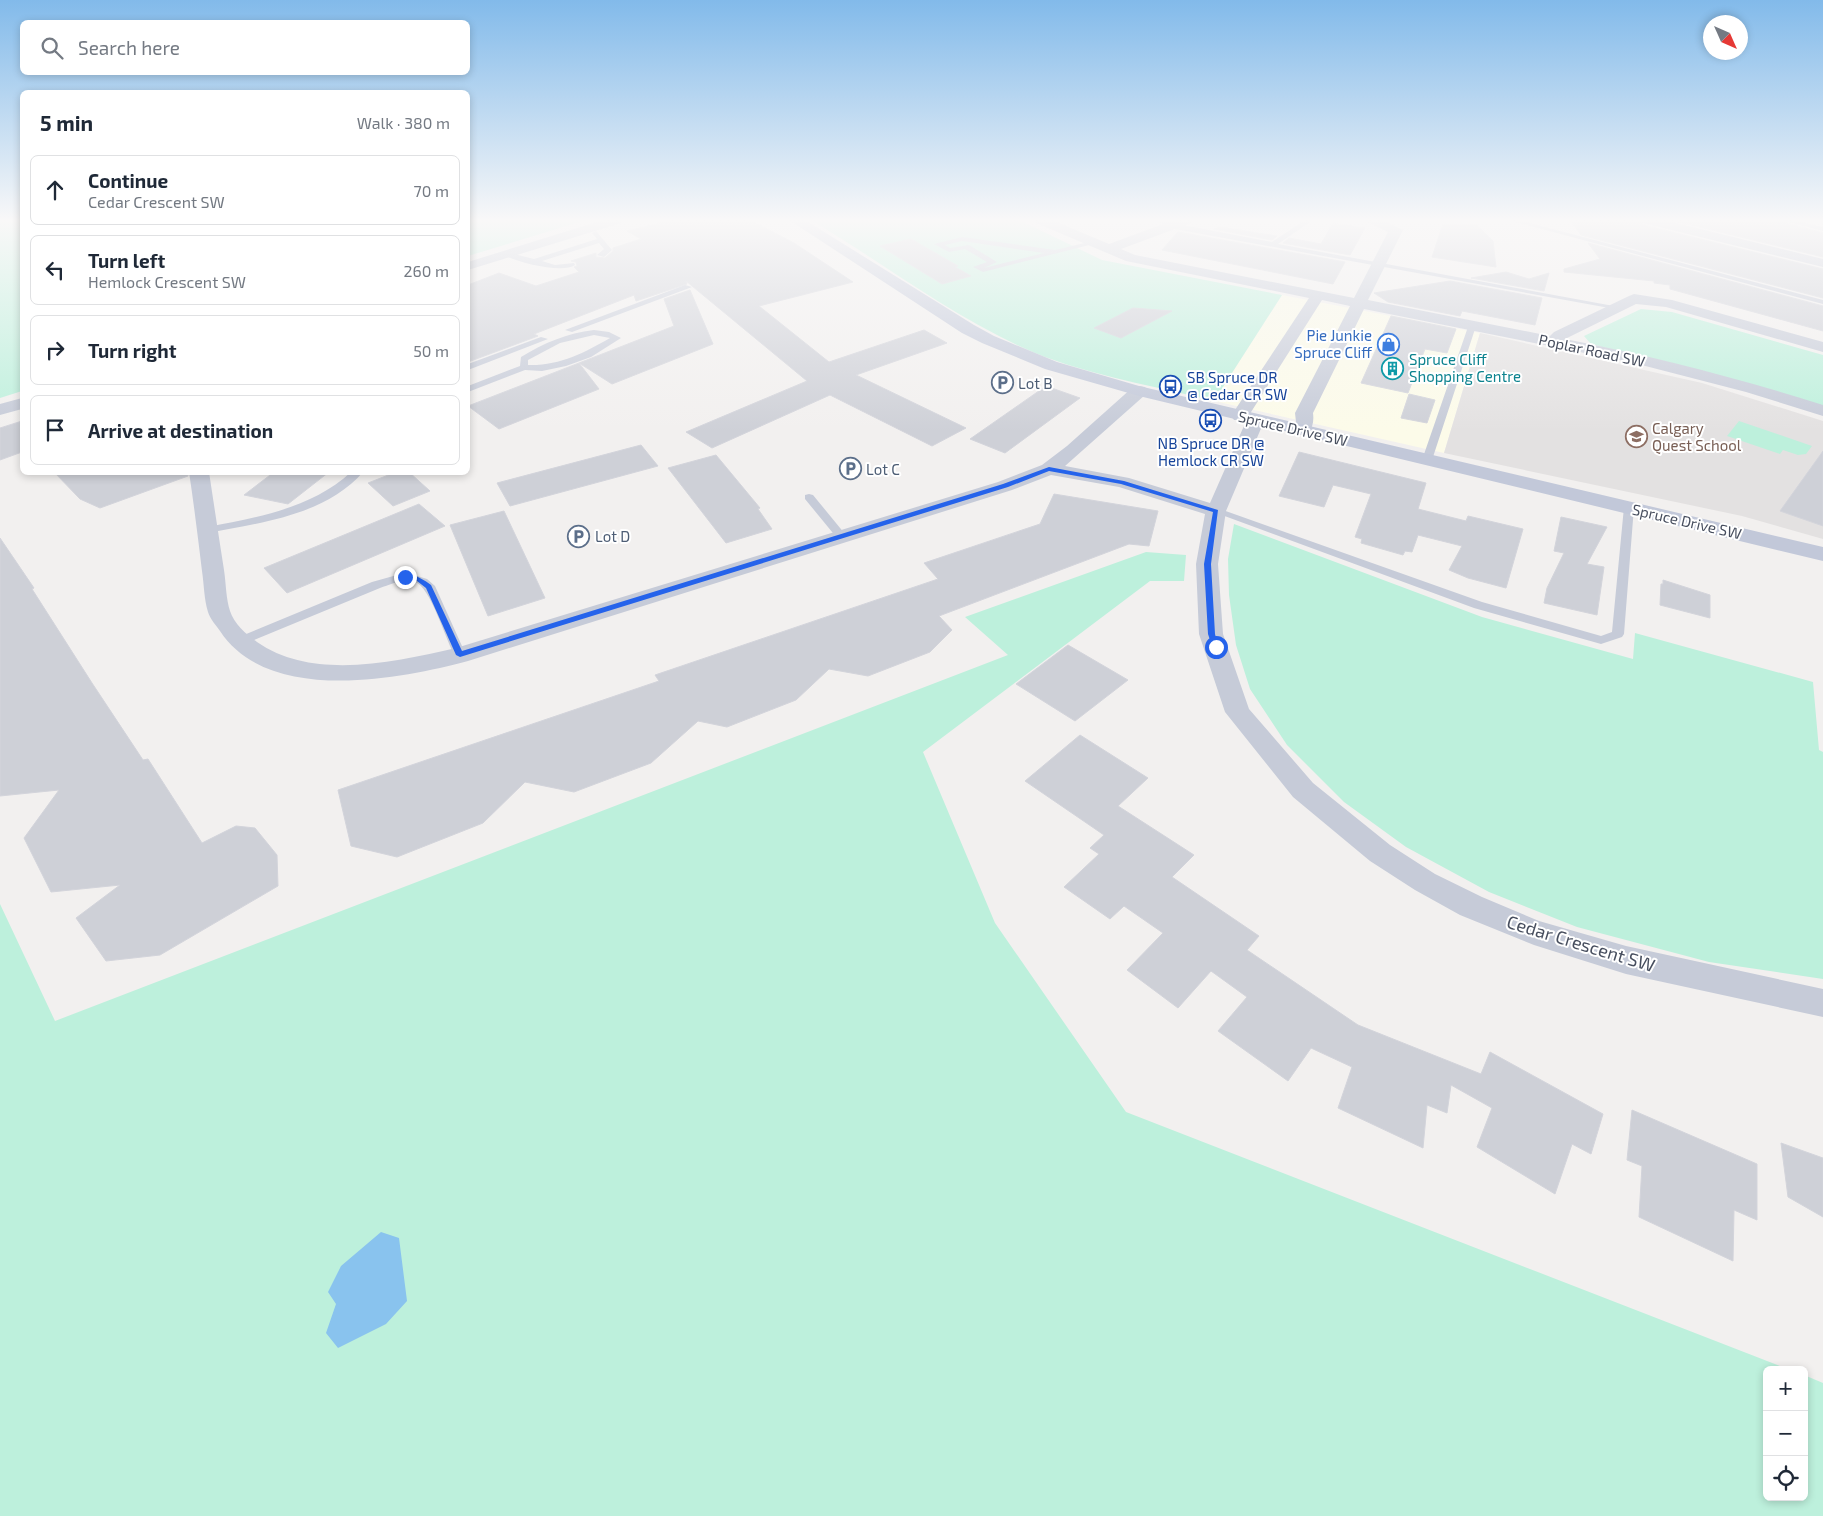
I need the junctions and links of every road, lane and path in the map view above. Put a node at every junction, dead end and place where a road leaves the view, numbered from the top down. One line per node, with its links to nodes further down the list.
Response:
1 (675, 291): 14 (lane)
2 (906, 291): 17 (street, Spruce Drive SW)
3 (1297, 291): 7 (street, Poplar Road SW)
4 (1366, 291): 9 (street)
5 (1526, 291): 10 (lane)
6 (1780, 291): 8 (lane)
7 (1318, 295): 9 (street, Poplar Road SW); 21 (street, Cedar Crescent SW)
8 (1823, 302)
9 (1359, 304): 11 (street, Poplar Road SW); 22 (street)
10 (1615, 307): 12 (street); 13 (street)
11 (1472, 326): 12 (street, Poplar Road SW); 23 (lane)
12 (1554, 342): 20 (street, Poplar Road SW)
13 (1823, 347)
14 (470, 366)
15 (524, 367): 15 (lane); 16 (lane)
16 (470, 388)
17 (1138, 392): 21 (street, Spruce Drive SW); 24 (street)
18 (20, 404): 19 (street)
19 (0, 410)
20 (1823, 411)
21 (1248, 418): 22 (street, Spruce Drive SW); 29 (street, Cedar Crescent SW)
22 (1302, 430): 23 (street, Spruce Drive SW)
23 (1427, 460): 28 (street, Spruce Drive SW)
24 (1049, 469): 29 (street); 31 (street)
25 (199, 475): 30 (street)
26 (355, 475): 30 (lane)
27 (809, 497): 31 (lane)
28 (1629, 507): 29 (lane); 32 (street, Spruce Drive SW)
29 (1216, 511): 35 (street, Cedar Crescent SW)
30 (208, 530): 33 (street)
31 (841, 536): 34 (street)
32 (1823, 554)
33 (238, 642): 34 (street); 34 (lane)
34 (460, 655)
35 (1823, 1003)

